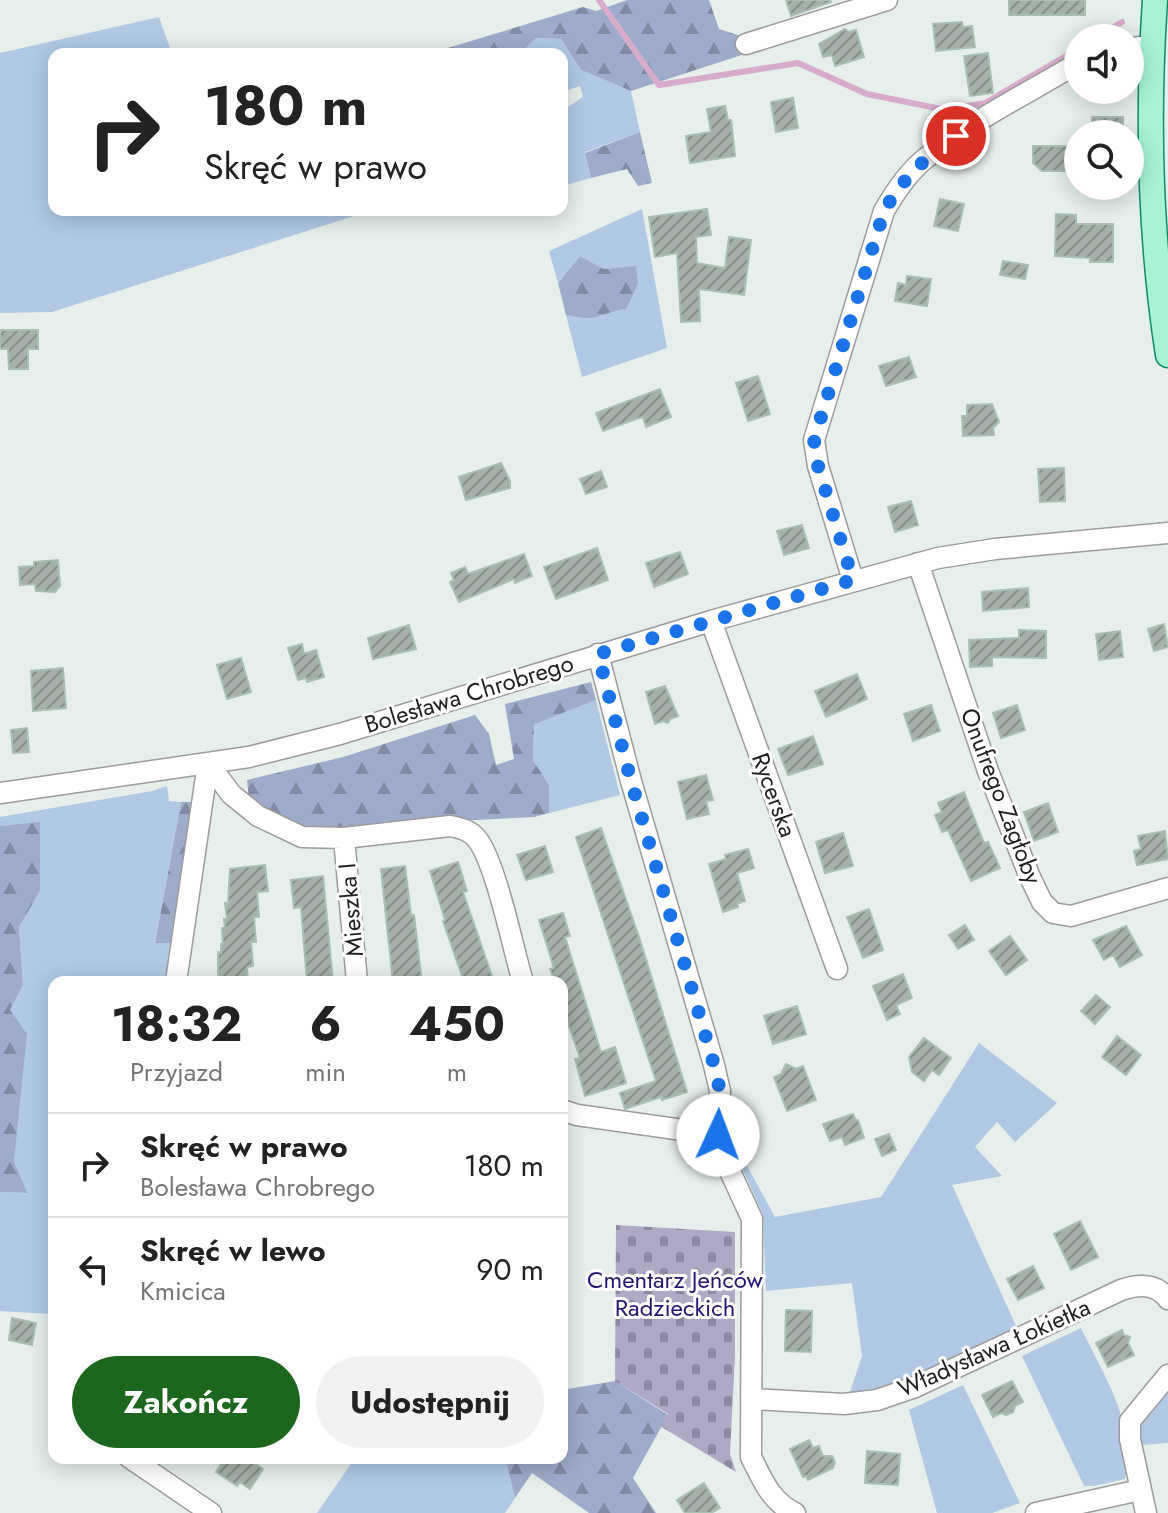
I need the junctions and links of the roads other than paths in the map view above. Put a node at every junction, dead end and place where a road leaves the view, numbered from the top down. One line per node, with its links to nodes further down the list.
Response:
1 (887, 0): 4 (street)
2 (1155, 0): 3 (main road)
3 (1144, 37)
4 (746, 44)
5 (1064, 71): 11 (street)
6 (1144, 86): 7 (main road)
7 (1163, 267): 8 (main road)
8 (1168, 355)
9 (1168, 533): 10 (street, Bolesława Chrobrego)
10 (918, 563): 11 (street, Bolesława Chrobrego); 17 (street, Onufrego Zagłoby)
11 (853, 580): 12 (street, Bolesława Chrobrego)
12 (711, 621): 13 (street, Bolesława Chrobrego); 18 (street, Rycerska)
13 (598, 654): 14 (street, Bolesława Chrobrego); 23 (street)
14 (208, 763): 15 (street, Bolesława Chrobrego); 16 (street); 19 (street)
15 (0, 793)
16 (344, 838): 20 (street, Mieszka I); 21 (street)
17 (1168, 888)
18 (837, 969)
19 (177, 976)
20 (356, 976)
21 (521, 976)
22 (568, 1112): 23 (street)
23 (718, 1135): 26 (street)
24 (1168, 1299): 26 (street, Władysława Łokietka)
25 (1168, 1375): 28 (street)
26 (752, 1399): 30 (street)
27 (139, 1464): 29 (street)
28 (1140, 1490): 31 (street); 32 (street)
29 (211, 1513)
30 (795, 1513)
31 (1036, 1513)
32 (1146, 1513)

